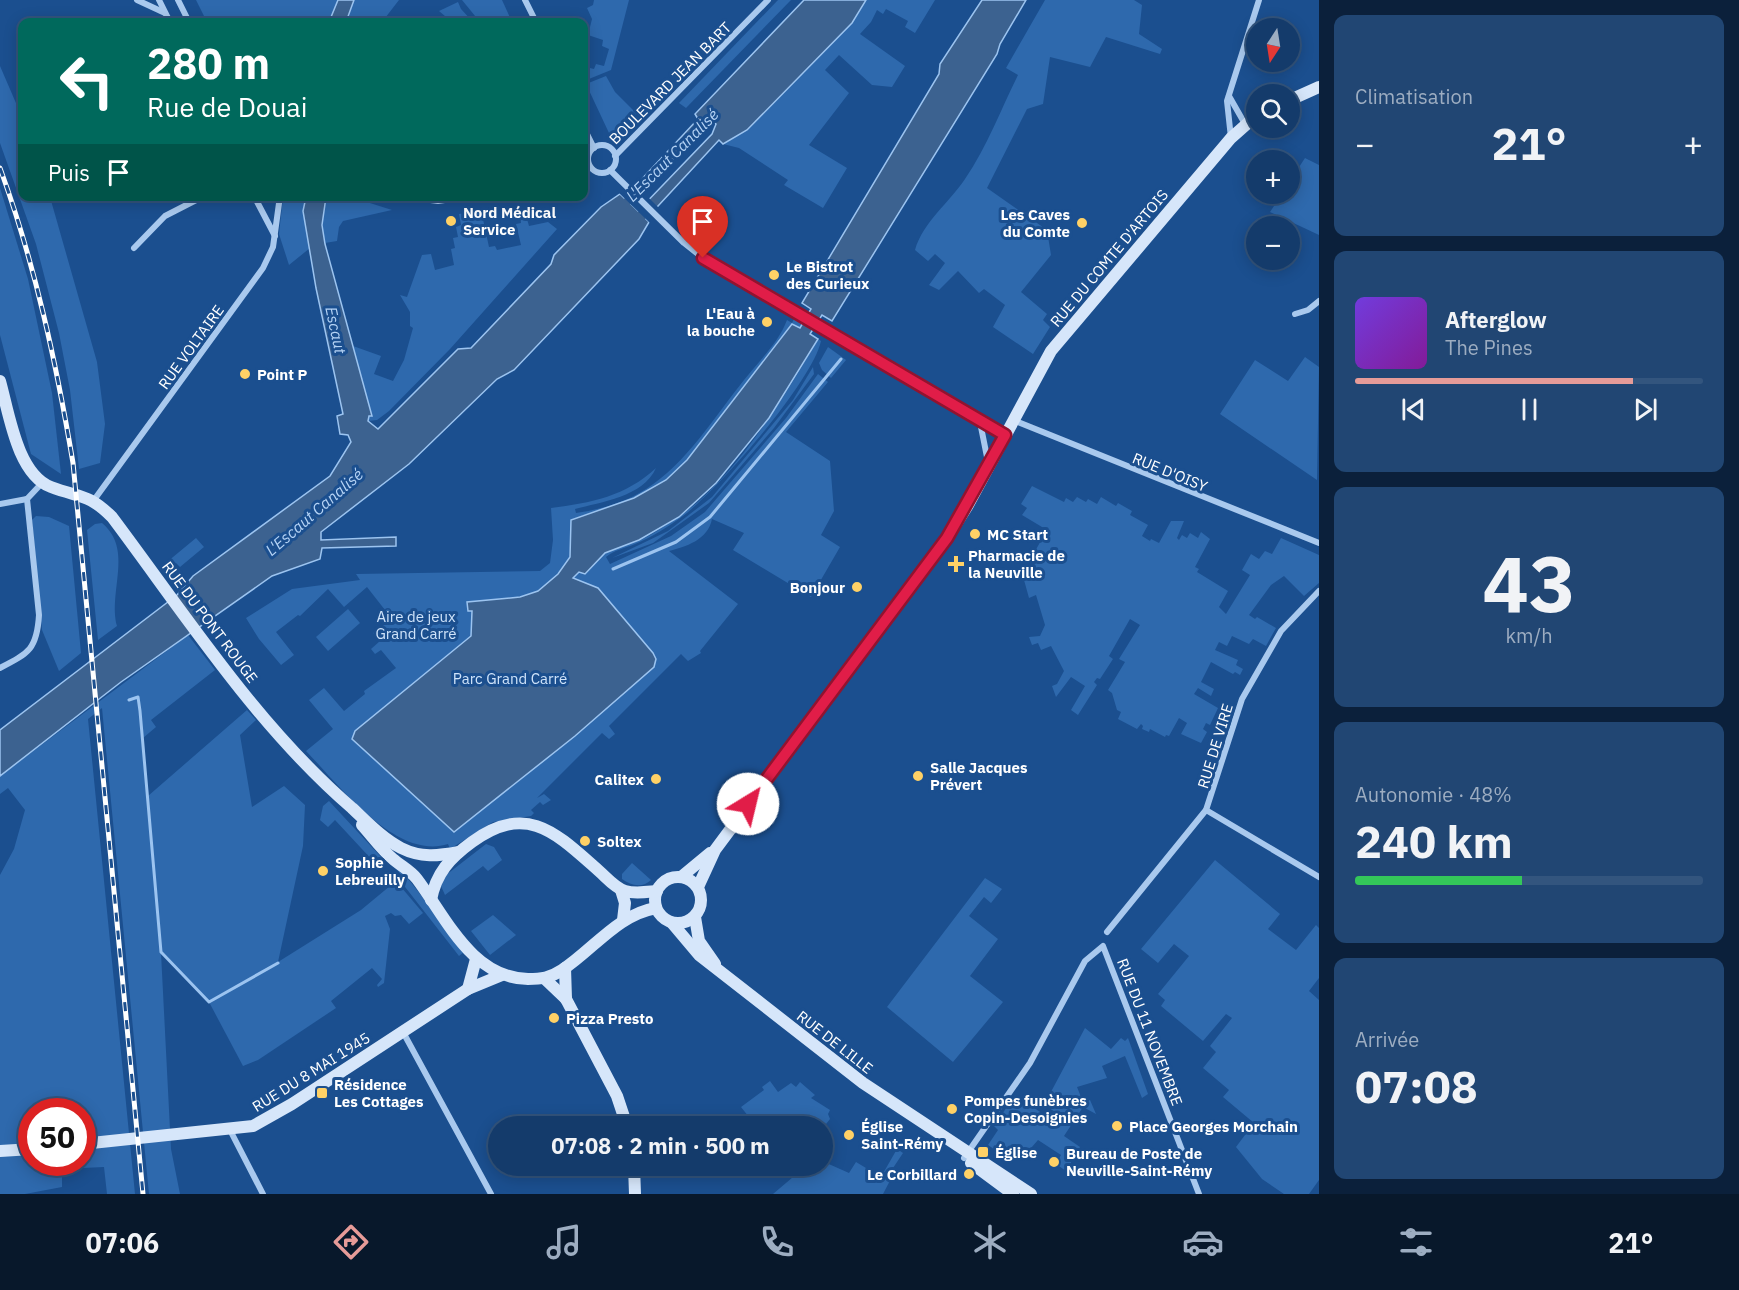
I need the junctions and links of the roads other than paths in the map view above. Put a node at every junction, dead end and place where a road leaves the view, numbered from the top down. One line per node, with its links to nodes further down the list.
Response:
1 (137, 0): 7 (street)
2 (159, 0): 7 (street)
3 (178, 0): 9 (street)
4 (525, 0): 10 (street)
5 (768, 0): 19 (street, BOULEVARD JEAN BART)
6 (1258, 0): 12 (street)
7 (165, 13): 8 (street)
8 (168, 18)
9 (187, 18)
10 (534, 18)
11 (1319, 87): 13 (main road)
12 (1229, 95): 14 (street); 16 (street)
13 (1300, 96)
14 (1245, 124): 16 (main road, RUE DU COMTE D'ARTOIS)
15 (588, 136): 17 (street)
16 (1231, 138): 30 (main road, RUE DU COMTE D'ARTOIS)
17 (594, 148): 18 (street); 19 (street)
18 (588, 153)
19 (615, 156): 21 (street)
20 (588, 169): 21 (street)
21 (610, 170): 31 (street)
22 (194, 201): 26 (street)
23 (257, 201): 25 (street)
24 (279, 201): 25 (street, RUE VOLTAIRE)
25 (275, 236): 36 (street, RUE VOLTAIRE)
26 (134, 248)
27 (1319, 301): 28 (street)
28 (1295, 314)
29 (0, 381): 34 (main road)
30 (1013, 420): 32 (main road, RUE DU COMTE D'ARTOIS); 38 (street, RUE D'OISY)
31 (980, 422): 32 (street); 33 (street)
32 (1005, 435): 33 (main road, RUE DU COMTE D'ARTOIS)
33 (988, 466): 43 (main road, RUE DU COMTE D'ARTOIS)
34 (42, 483): 35 (street); 36 (main road, RUE DU PONT ROUGE)
35 (27, 499): 37 (street); 40 (street)
36 (94, 500): 41 (main road, RUE DU PONT ROUGE)
37 (0, 504)
38 (1319, 543)
39 (1319, 591): 42 (street, RUE DE VIRE)
40 (0, 668)
41 (343, 800): 44 (main road, RUE DU PONT ROUGE); 50 (main road, RUE DU PONT ROUGE)
42 (1206, 810): 46 (street); 55 (street, RUE DE VIRE)
43 (715, 850): 45 (main road); 47 (main road)
44 (459, 852): 48 (main road); 50 (main road)
45 (681, 877): 47 (main road); 49 (main road)
46 (1319, 877)
47 (698, 887): 52 (main road)
48 (621, 890): 49 (main road); 53 (main road)
49 (657, 891): 51 (main road)
50 (431, 900): 56 (main road, RUE DU PONT ROUGE)
51 (656, 908): 53 (main road); 54 (main road)
52 (695, 917): 54 (main road); 58 (main road, RUE DE LILLE)
53 (623, 920): 57 (main road)
54 (672, 923): 58 (main road, RUE DE LILLE)
55 (1107, 932)
56 (476, 959): 59 (main road); 61 (main road)
57 (565, 968): 60 (main road); 62 (main road)
58 (717, 968): 69 (main road, RUE DE LILLE)
59 (502, 975): 60 (main road); 61 (main road, RUE DU 8 MAI 1945)
60 (545, 979): 62 (main road)
61 (468, 990): 63 (main road, RUE DU 8 MAI 1945)
62 (566, 999): 64 (main road)
63 (403, 1031): 65 (main road, RUE DU 8 MAI 1945); 72 (street)
64 (624, 1116)
65 (230, 1130): 66 (main road, RUE DU 8 MAI 1945); 71 (street)
66 (96, 1143)
67 (18, 1150): 68 (main road)
68 (0, 1151)
69 (966, 1155): 74 (main road, RUE DE LILLE); 75 (main road, RUE DE LILLE); 76 (street, RUE DU 11 NOVEMBRE)
70 (634, 1176): 73 (main road)
71 (263, 1194)
72 (491, 1194)
73 (635, 1194)
74 (1013, 1194)
75 (1031, 1194)
76 (1199, 1194)

